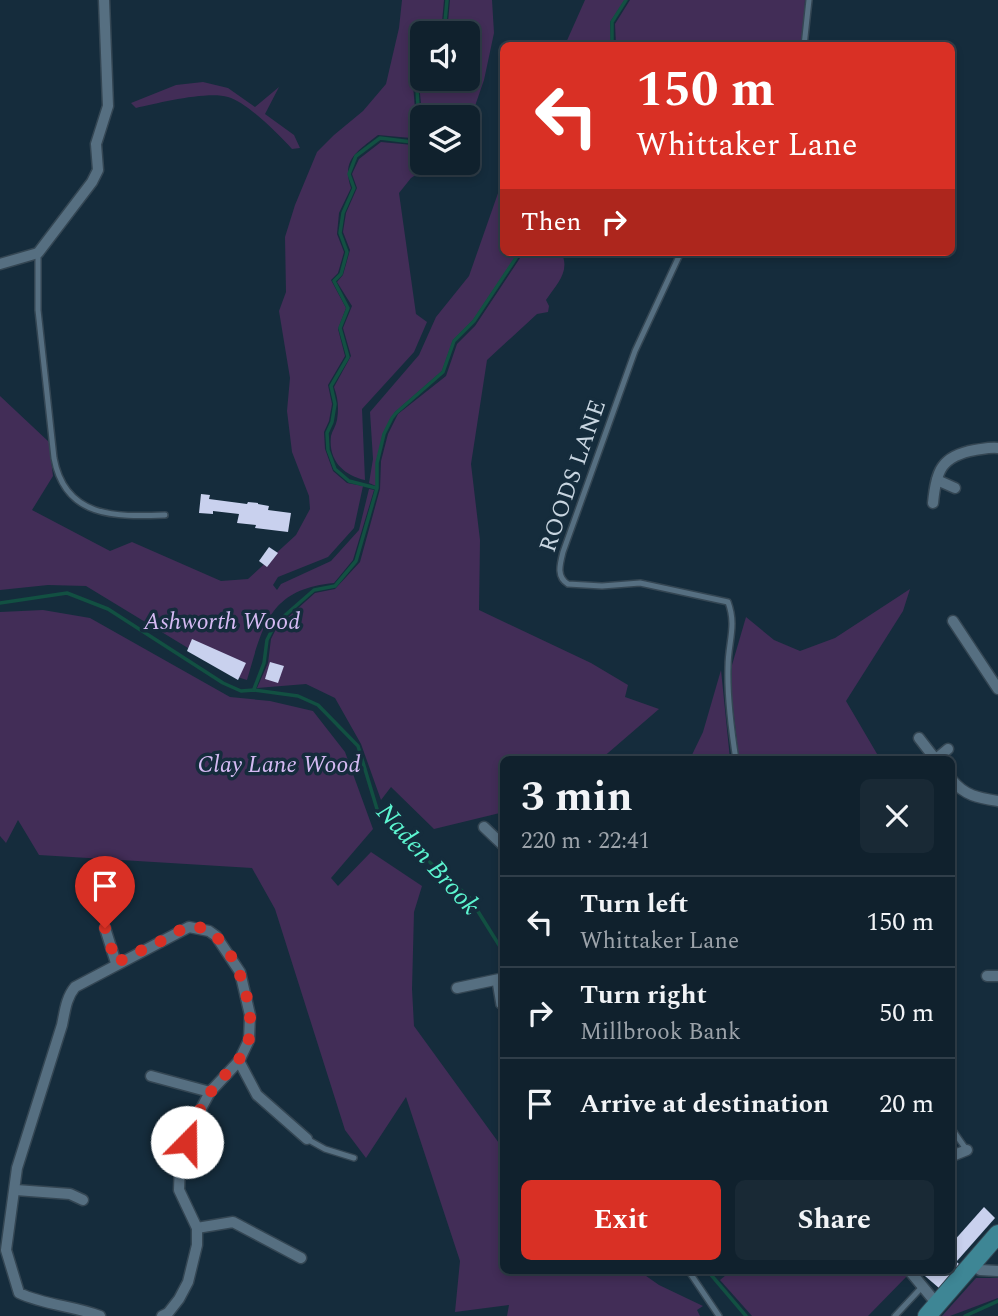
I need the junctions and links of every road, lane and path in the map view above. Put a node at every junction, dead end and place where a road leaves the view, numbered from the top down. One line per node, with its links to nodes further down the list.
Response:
1 (104, 0): 4 (street)
2 (809, 0): 3 (lane)
3 (804, 42)
4 (38, 253): 6 (street); 11 (lane)
5 (679, 256): 16 (lane, ROODS LANE)
6 (0, 264)
7 (998, 448): 8 (street)
8 (937, 480): 9 (street); 10 (street)
9 (955, 488)
10 (933, 503)
11 (165, 515)
12 (953, 621): 13 (street)
13 (998, 688)
14 (919, 738): 17 (street)
15 (948, 749): 18 (street)
16 (735, 756)
17 (934, 756)
18 (940, 756)
19 (955, 784): 20 (street)
20 (998, 801)
21 (484, 827): 22 (street)
22 (500, 842)
23 (105, 928): 24 (street)
24 (116, 963): 28 (street); 36 (street)
25 (499, 979): 26 (street); 27 (lane)
26 (457, 988)
27 (500, 1006)
28 (239, 1061): 30 (street); 32 (street)
29 (151, 1076): 30 (street)
30 (210, 1093): 38 (street)
31 (955, 1133): 33 (lane)
32 (307, 1139): 35 (lane)
33 (967, 1150): 34 (street)
34 (955, 1155)
35 (354, 1158)
36 (16, 1190): 37 (street); 48 (street)
37 (83, 1200)
38 (197, 1228): 40 (street); 47 (street)
39 (998, 1234): 41 (main road)
40 (301, 1258)
41 (972, 1263): 42 (street); 46 (main road)
42 (998, 1270)
43 (691, 1274): 49 (lane)
44 (912, 1274): 45 (street)
45 (922, 1287): 46 (street); 50 (lane)
46 (932, 1310)
47 (167, 1315)
48 (100, 1316)
49 (719, 1316)
50 (895, 1316)

